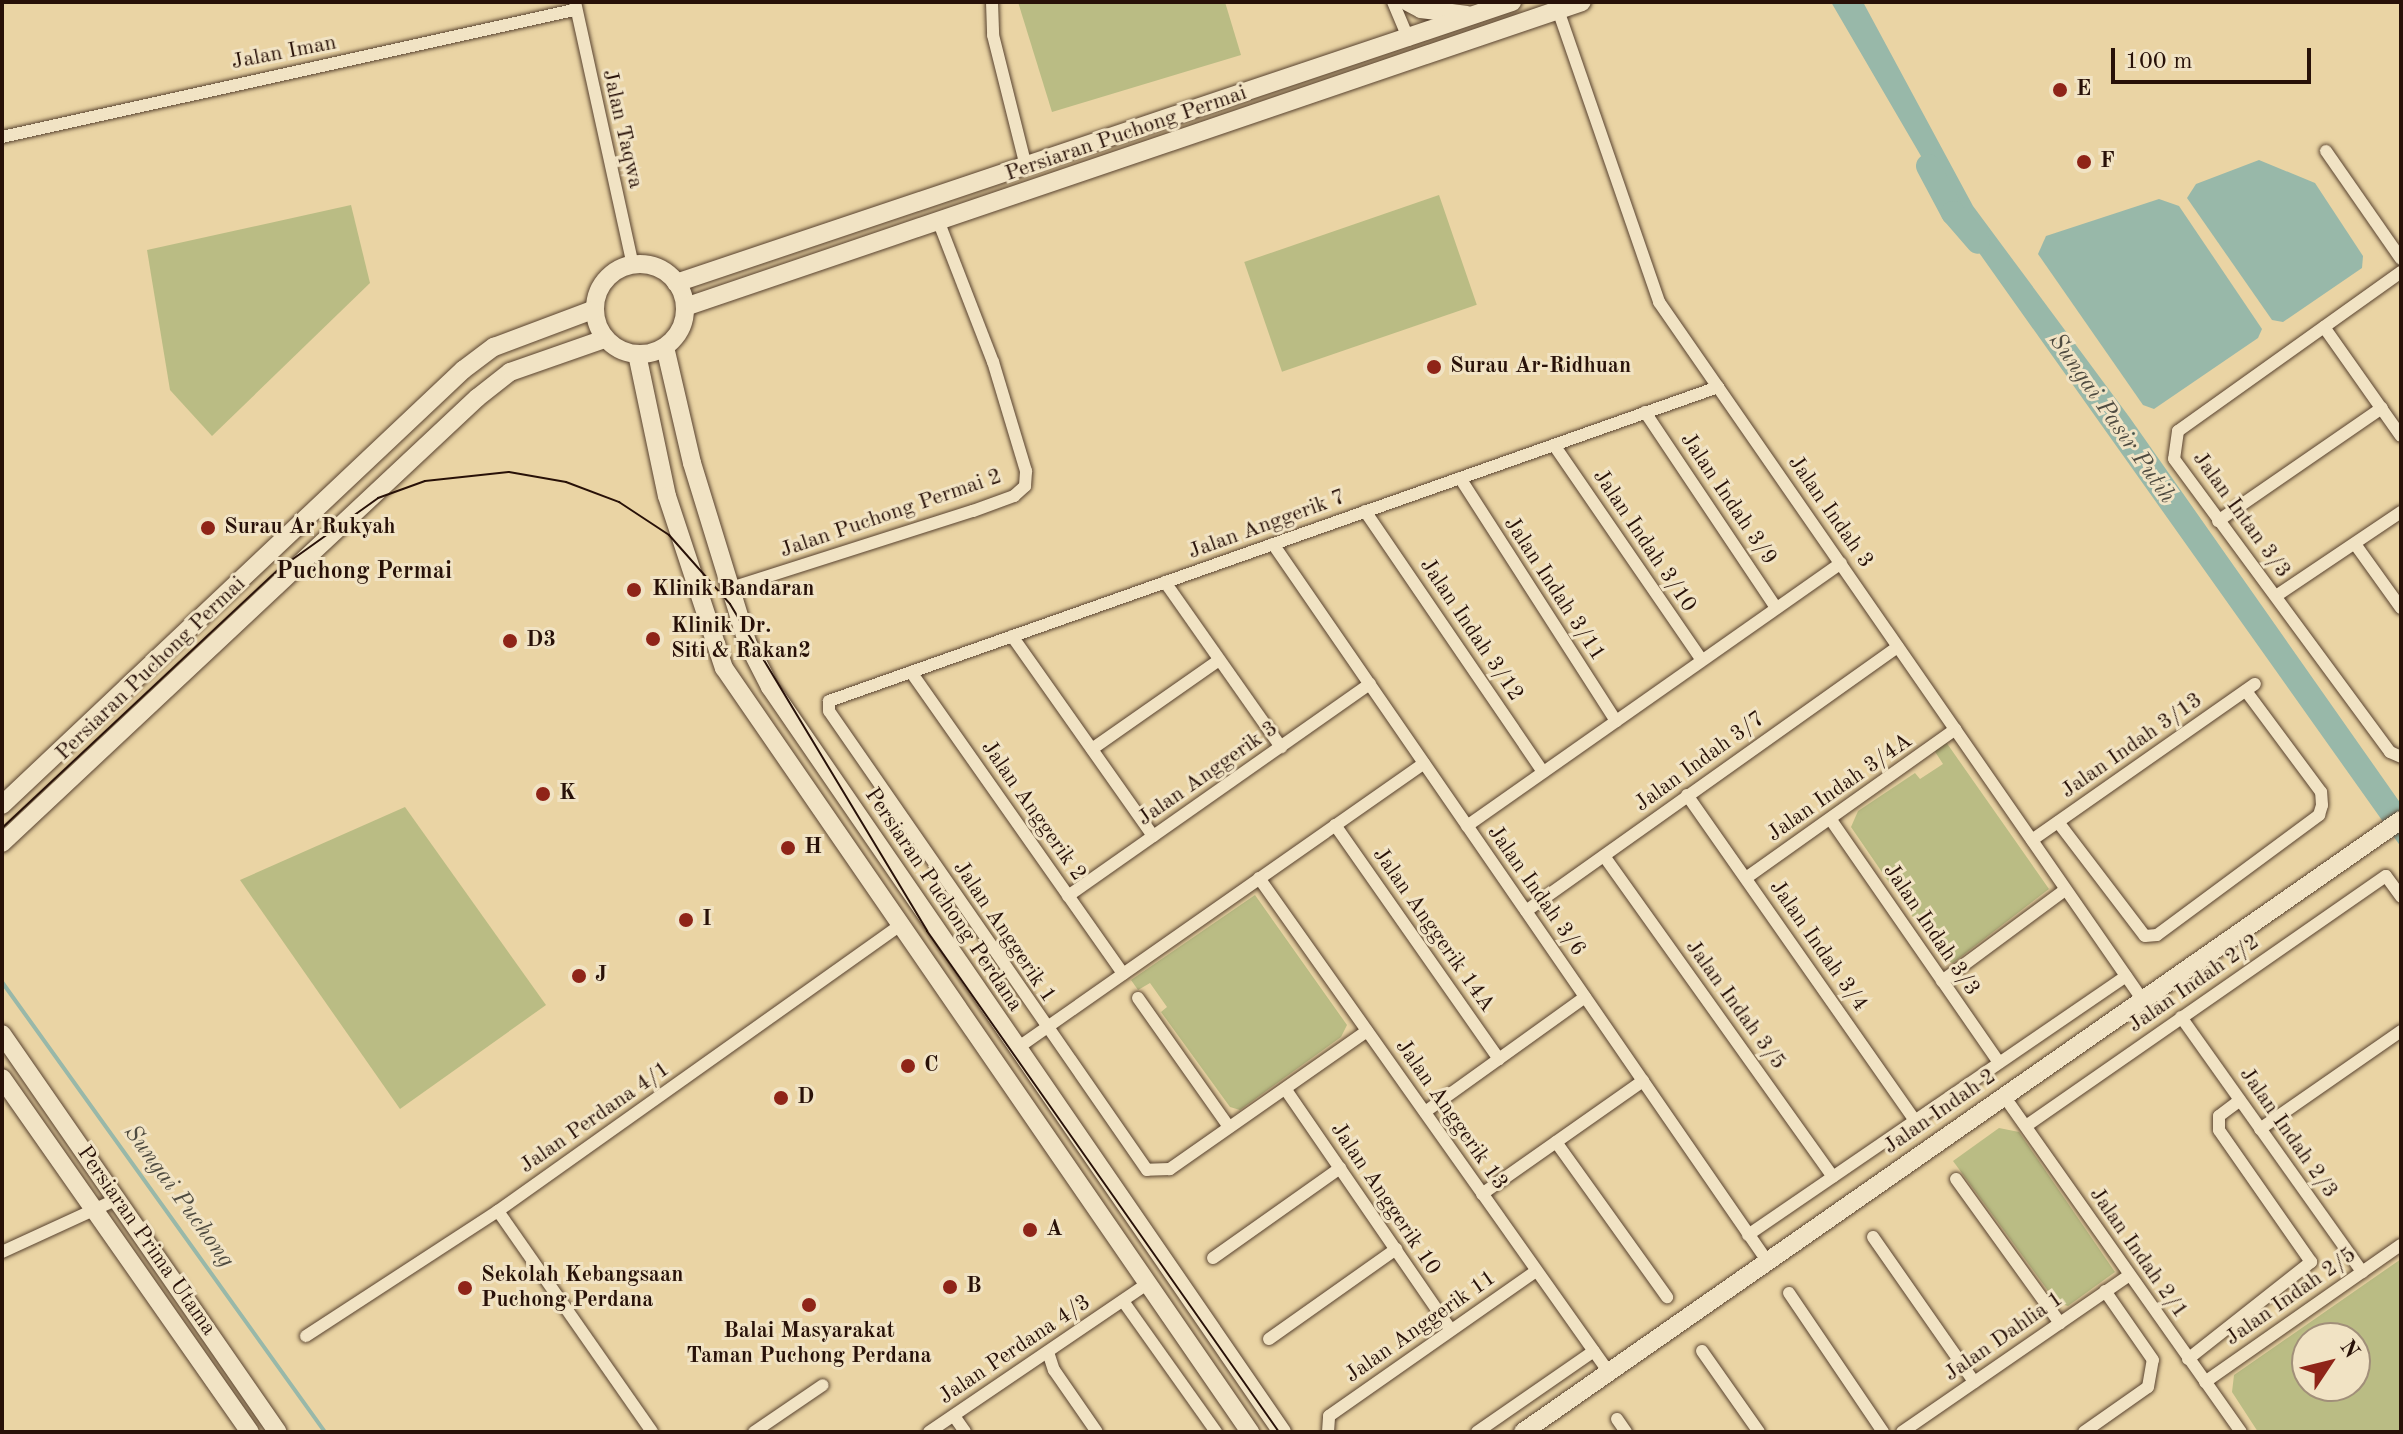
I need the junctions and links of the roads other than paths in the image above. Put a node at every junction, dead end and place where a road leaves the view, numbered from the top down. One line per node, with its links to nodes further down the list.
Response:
1 (992, 2): 14 (street)
2 (1393, 2): 10 (street)
3 (1408, 2): 8 (main road)
4 (1512, 2): 8 (main road, Persiaran Puchong Permai)
5 (1582, 2): 7 (main road, Persiaran Puchong Permai)
6 (575, 6): 12 (street, Jalan Iman); 17 (street, Jalan Taqwa)
7 (1560, 6): 8 (main road); 9 (main road, Persiaran Puchong Permai); 26 (street, Jalan Indah 3)
8 (1478, 13): 10 (main road, Persiaran Puchong Permai)
9 (1476, 38): 10 (main road); 11 (main road, Persiaran Puchong Permai)
10 (1409, 40): 11 (main road); 14 (main road, Persiaran Puchong Permai)
11 (1373, 74): 15 (main road, Persiaran Puchong Permai)
12 (2, 137)
13 (2326, 151): 16 (street)
14 (1026, 166): 19 (main road, Persiaran Puchong Permai)
15 (939, 223): 20 (main road, Persiaran Puchong Permai); 39 (street, Jalan Puchong Permai 2)
16 (2401, 259)
17 (633, 265): 19 (main road); 21 (main road)
18 (2401, 272): 22 (street, Jalan Intan 3/3)
19 (676, 283): 20 (main road)
20 (685, 307): 24 (main road)
21 (595, 309): 23 (main road); 58 (main road, Persiaran Puchong Permai)
22 (2324, 327): 27 (street); 34 (street, Jalan Intan 3/3)
23 (604, 339): 25 (main road); 66 (main road, Persiaran Puchong Permai)
24 (665, 347): 25 (main road); 39 (main road, Persiaran Puchong Perdana)
25 (637, 354): 74 (main road)
26 (1718, 387): 28 (street, Jalan Anggerik 7); 37 (street, Jalan Indah 3)
27 (2382, 408): 29 (street); 34 (street)
28 (1645, 412): 30 (street, Jalan Anggerik 7); 41 (street, Jalan Indah 3/9)
29 (2401, 436)
30 (1554, 445): 31 (street, Jalan Anggerik 7); 46 (street, Jalan Indah 3/10)
31 (1460, 478): 32 (street, Jalan Anggerik 7); 50 (street, Jalan Indah 3/11)
32 (1365, 511): 35 (street, Jalan Anggerik 7); 56 (street, Jalan Indah 3/12)
33 (2401, 512): 36 (street)
34 (2218, 521): 40 (street, Jalan Intan 3/3)
35 (1273, 544): 38 (street, Jalan Anggerik 7); 48 (street, Jalan Indah 3/6)
36 (2355, 544): 40 (street); 42 (street)
37 (1841, 563): 41 (street); 44 (street, Jalan Indah 3)
38 (1165, 582): 43 (street, Jalan Anggerik 7); 45 (street)
39 (731, 588): 86 (main road, Persiaran Puchong Perdana)
40 (2276, 596): 54 (street, Jalan Intan 3/3)
41 (1776, 608): 46 (street)
42 (2401, 608)
43 (1012, 636): 47 (street, Jalan Anggerik 7); 53 (street)
44 (1898, 647): 51 (street, Jalan Indah 3); 57 (street, Jalan Indah 3/7)
45 (1219, 660): 52 (street); 53 (street)
46 (1702, 660): 50 (street)
47 (911, 672): 49 (street, Jalan Anggerik 7); 71 (street, Jalan Anggerik 2)
48 (1370, 684): 52 (street, Jalan Anggerik 3); 55 (street, Jalan Indah 3/6)
49 (829, 701): 82 (street, Jalan Anggerik 1)
50 (1616, 721): 56 (street)
51 (1956, 729): 59 (street, Jalan Indah 3/4A); 65 (street, Jalan Indah 3)
52 (1281, 747): 64 (street, Jalan Anggerik 3)
53 (1092, 749): 64 (street)
54 (2401, 757)
55 (1424, 763): 62 (street); 63 (street, Jalan Indah 3/6)
56 (1543, 772): 63 (street)
57 (1687, 795): 67 (street, Jalan Indah 3/7); 69 (street, Jalan Indah 3/4)
58 (2, 805)
59 (1831, 820): 69 (street, Jalan Indah 3/4A); 77 (street, Jalan Indah 3/3)
60 (2401, 820): 80 (main road, Jalan Indah 2)
61 (2058, 822): 61 (street, Jalan Indah 3/13); 65 (street, Jalan Indah 3/13)
62 (1335, 825): 68 (street); 87 (street, Jalan Anggerik 14A)
63 (1467, 826): 73 (street, Jalan Indah 3/6)
64 (1153, 836): 71 (street, Jalan Anggerik 3)
65 (2032, 840): 70 (street, Jalan Indah 3)
66 (2, 843)
67 (1604, 856): 73 (street, Jalan Indah 3/7); 102 (street, Jalan Indah 3/5)
68 (1259, 878): 75 (street); 83 (street, Jalan Anggerik 13)
69 (1746, 878): 96 (street, Jalan Indah 3/4)
70 (2065, 890): 76 (street, Jalan Indah 3); 77 (street)
71 (1068, 896): 75 (street, Jalan Anggerik 2)
72 (2401, 897): 81 (street, Jalan Indah 2/2)
73 (1526, 911): 78 (street, Jalan Indah 3/6)
74 (901, 925): 107 (street, Jalan Perdana 4/1); 118 (main road)
75 (1123, 974): 82 (street)
76 (2126, 976): 80 (street, Jalan Indah 3); 88 (street)
77 (1942, 981): 88 (street, Jalan Indah 3/3)
78 (1585, 997): 87 (street); 90 (street, Jalan Indah 3/6)
79 (1138, 998): 98 (street)
80 (2142, 999): 93 (main road, Jalan Indah 2)
81 (2181, 1017): 94 (street, Jalan Indah 2/3); 97 (street, Jalan Indah 2/2)
82 (1045, 1028): 86 (street); 98 (street, Jalan Anggerik 1)
83 (1367, 1031): 92 (street); 95 (street, Jalan Anggerik 13)
84 (2401, 1031): 99 (street)
85 (2, 1034): 89 (main road, Persiaran Prima Utama)
86 (1016, 1049): 146 (main road, Persiaran Puchong Perdana)
87 (1499, 1059): 95 (street)
88 (1999, 1063): 96 (street)
89 (29, 1074): 91 (street); 105 (main road, Persiaran Prima Utama)
90 (1643, 1081): 100 (street); 108 (street, Jalan Indah 3/6)
91 (3, 1082): 106 (main road, Persiaran Prima Utama)
92 (1286, 1090): 98 (street); 101 (street, Jalan Anggerik 10)
93 (2004, 1096): 97 (street, Jalan Indah 2/1); 114 (main road, Jalan Indah 2)
94 (2240, 1100): 99 (street, Jalan Indah 2/3); 130 (street)
95 (1425, 1112): 104 (street, Jalan Anggerik 13)
96 (1915, 1121): 102 (street)
97 (2026, 1126): 117 (street, Jalan Indah 2/1)
98 (1229, 1127)
99 (2260, 1129): 116 (street, Jalan Indah 2/3)
100 (1556, 1142): 104 (street); 121 (street)
101 (1340, 1168): 111 (street, Jalan Anggerik 10); 113 (street)
102 (1833, 1177): 108 (street)
103 (1956, 1179): 123 (street)
104 (1482, 1194): 115 (street, Jalan Anggerik 13)
105 (117, 1199): 106 (street); 138 (main road, Persiaran Prima Utama)
106 (95, 1209): 112 (street); 137 (main road, Persiaran Prima Utama)
107 (498, 1211): 125 (street, Jalan Perdana 4/1); 139 (street)
108 (1748, 1235): 114 (street, Jalan Indah 3/6)
109 (1873, 1237): 132 (street)
110 (2401, 1245): 116 (street, Jalan Indah 2/5)
111 (1396, 1249): 124 (street, Jalan Anggerik 10); 126 (street)
112 (2, 1252)
113 (1213, 1258)
114 (1767, 1261): 131 (main road, Jalan Indah 2)
115 (1536, 1271): 124 (street, Jalan Anggerik 11); 127 (street, Jalan Anggerik 13)
116 (2362, 1272): 133 (street, Jalan Indah 2/5)
117 (2128, 1276): 119 (street, Jalan Dahlia 1); 130 (street, Jalan Indah 2/1)
118 (1147, 1284): 122 (street, Jalan Perdana 4/3); 145 (main road)
119 (2105, 1291): 123 (street, Jalan Dahlia 1); 154 (street)
120 (1789, 1293): 152 (street)
121 (1667, 1297)
122 (1123, 1301): 129 (street, Jalan Perdana 4/3); 144 (street)
123 (2060, 1323): 132 (street, Jalan Dahlia 1)
124 (1451, 1330): 147 (street, Jalan Anggerik 11)
125 (306, 1336)
126 (1269, 1339)
127 (1594, 1351): 131 (street, Jalan Anggerik 13); 148 (street)
128 (1702, 1351): 151 (street)
129 (1048, 1352): 135 (street, Jalan Perdana 4/3); 143 (street)
130 (2188, 1359): 133 (street, Jalan Indah 2/1)
131 (1610, 1374): 149 (main road, Jalan Indah 2)
132 (1974, 1382): 153 (street, Jalan Dahlia 1)
133 (2205, 1382): 155 (street, Jalan Indah 2/1)
134 (823, 1385): 140 (street)
135 (954, 1416): 141 (street, Jalan Perdana 4/3); 142 (street)
136 (1617, 1419): 150 (street)
137 (250, 1432)
138 (278, 1432)
139 (652, 1432)
140 (754, 1432)
141 (929, 1432)
142 (965, 1432)
143 (1097, 1432)
144 (1216, 1432)
145 (1250, 1432)
146 (1282, 1432)
147 (1328, 1432)
148 (1477, 1432)
149 (1523, 1432)
150 (1626, 1432)
151 (1759, 1432)
152 (1883, 1432)
153 (1902, 1432)
154 (2084, 1432)
155 (2241, 1432)

